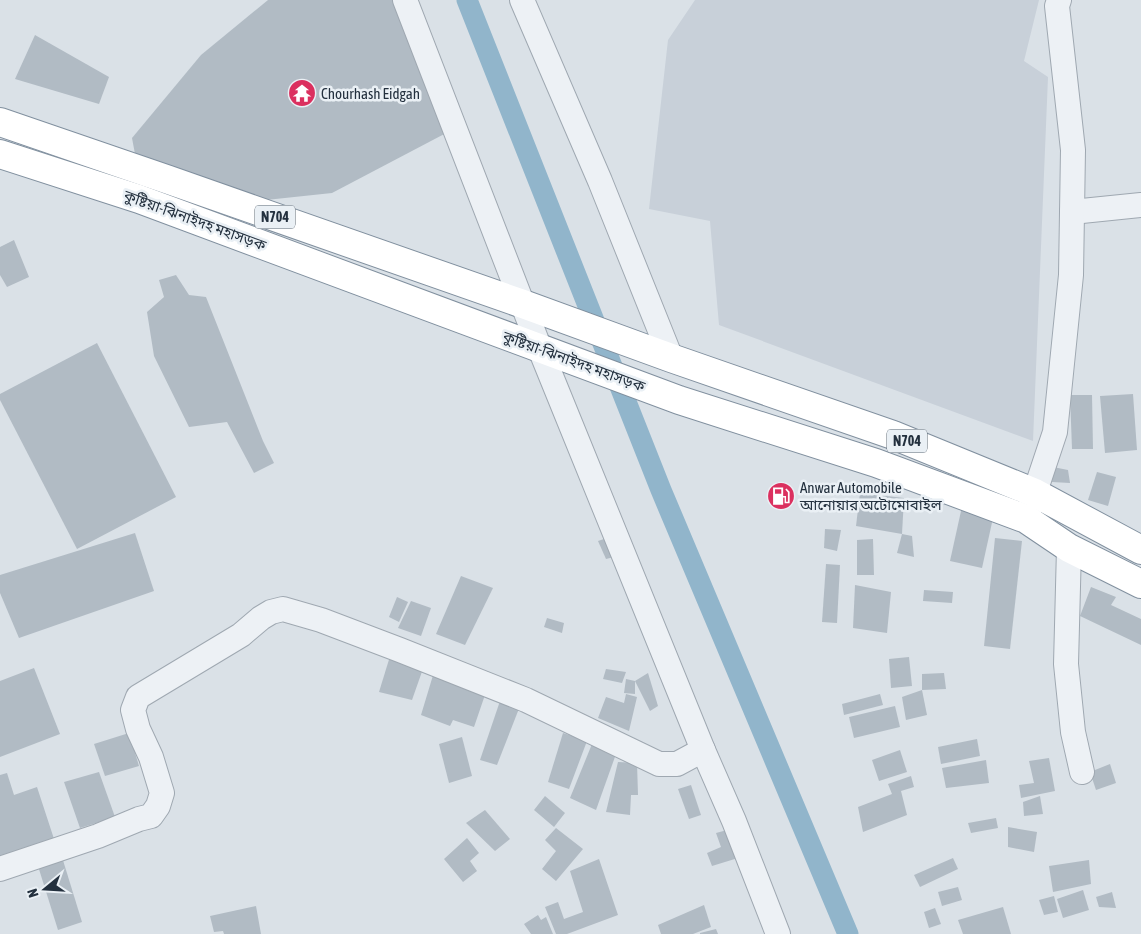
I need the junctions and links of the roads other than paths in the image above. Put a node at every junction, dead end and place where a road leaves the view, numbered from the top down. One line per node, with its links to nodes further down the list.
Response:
1 (405, 0): 10 (street)
2 (522, 0): 12 (street)
3 (1059, 0): 9 (street)
4 (0, 122): 6 (highway, কুষ্টিয়া-ঝিনাইদহ মহাসড়ক / N704)
5 (0, 154): 7 (highway, কুষ্টিয়া-ঝিনাইদহ মহাসড়ক / N704)
6 (169, 180): 7 (highway); 10 (highway, কুষ্টিয়া-ঝিনাইদহ মহাসড়ক / N704)
7 (155, 205): 11 (highway, কুষ্টিয়া-ঝিনাইদহ মহাসড়ক / N704)
8 (1141, 205): 9 (street)
9 (1072, 212): 13 (street)
10 (523, 304): 11 (street); 12 (highway, কুষ্টিয়া-ঝিনাইদহ মহাসড়ক / N704)
11 (540, 349): 14 (highway, কুষ্টিয়া-ঝিনাইদহ মহাসড়ক / N704); 18 (street)
12 (667, 356): 13 (highway, কুষ্টিয়া-ঝিনাইদহ মহাসড়ক / N704)
13 (1035, 493): 14 (street); 16 (highway, কুষ্টিয়া-ঝিনাইদহ মহাসড়ক / N704)
14 (1026, 519): 15 (highway, কুষ্টিয়া-ঝিনাইদহ মহাসড়ক / N704)
15 (1070, 548): 17 (highway, কুষ্টিয়া-ঝিনাইদহ মহাসড়ক / N704); 19 (street)
16 (1141, 550)
17 (1141, 584)
18 (703, 750): 20 (street); 21 (street)
19 (1082, 772)
20 (0, 869)
21 (778, 934)

